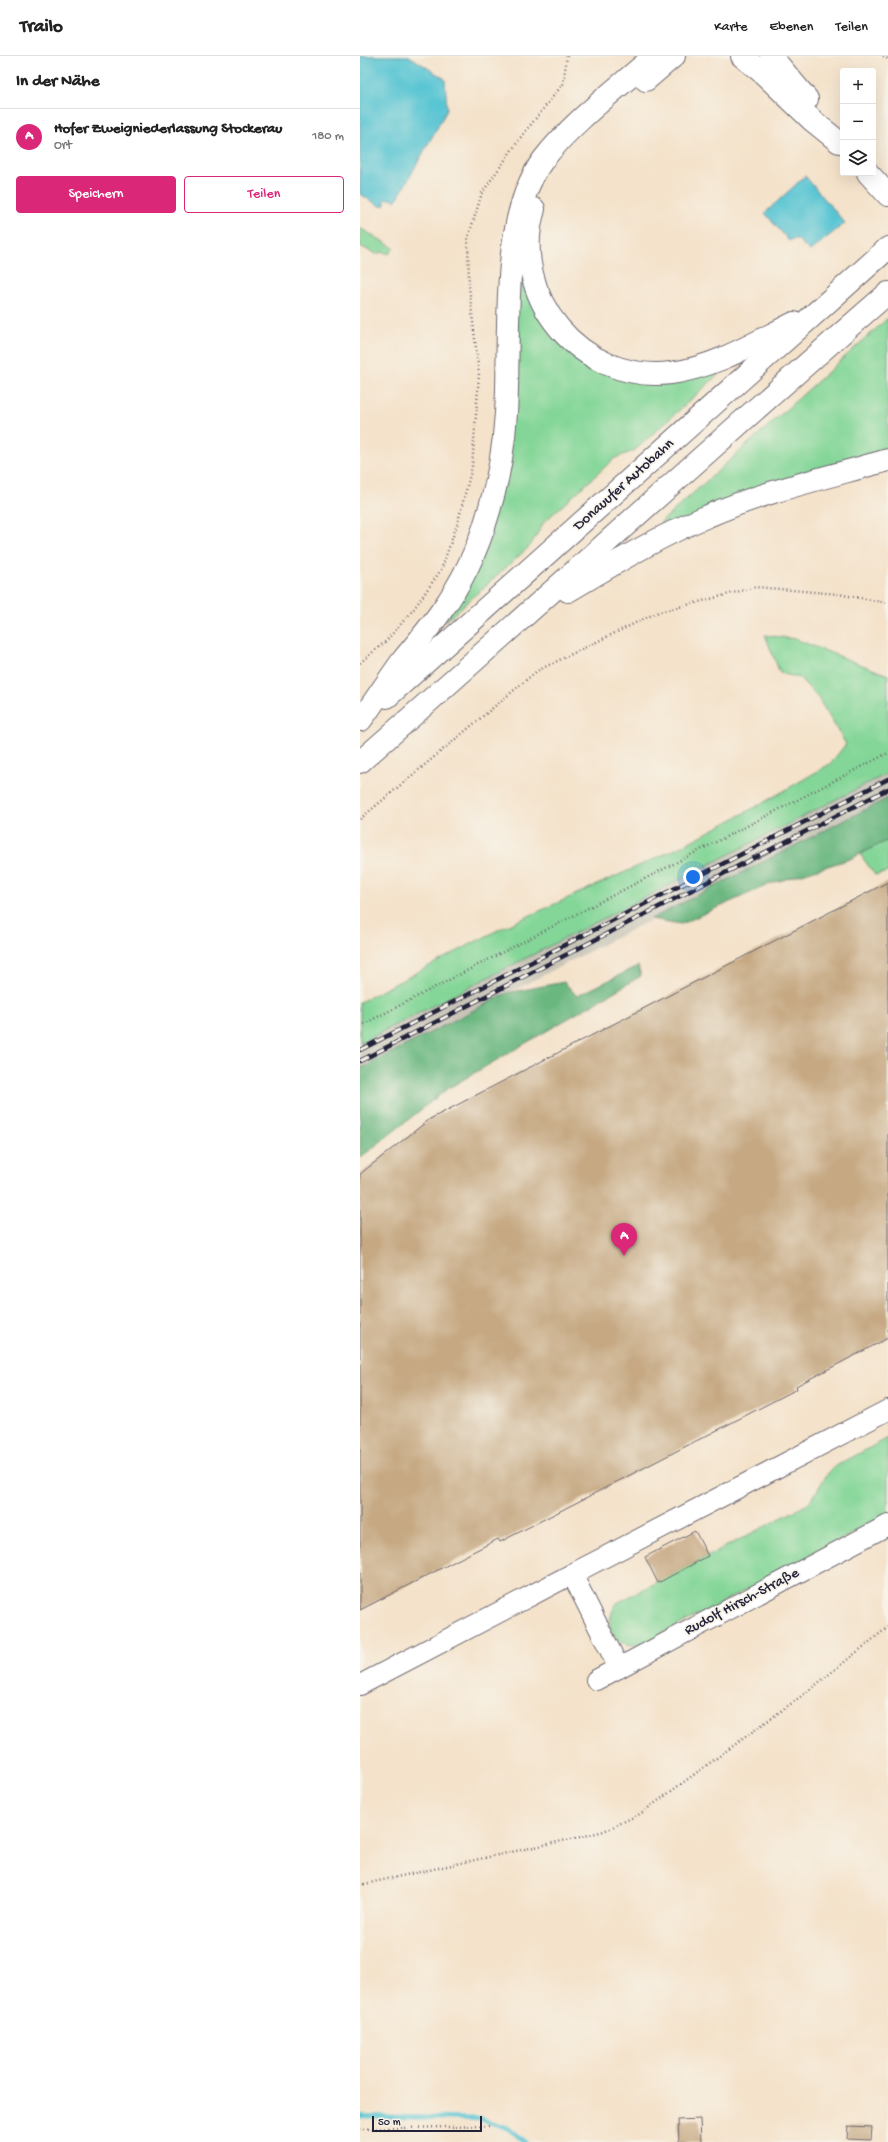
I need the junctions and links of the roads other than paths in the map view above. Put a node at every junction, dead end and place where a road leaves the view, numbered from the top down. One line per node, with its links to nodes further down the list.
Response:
1 (654, 56): 12 (main road)
2 (674, 56): 9 (main road)
3 (742, 56): 5 (main road)
4 (771, 56): 6 (main road)
5 (840, 143)
6 (840, 143)
7 (888, 248): 9 (main road, Donauufer Autobahn)
8 (888, 293): 11 (main road)
9 (820, 310): 12 (main road, Donauufer Autobahn)
10 (888, 460): 11 (main road)
11 (526, 616): 13 (main road)
12 (360, 721)
13 (360, 762)
14 (888, 1410): 16 (street)
15 (888, 1525): 17 (street, Rudolf Hirsch-Straße)
16 (572, 1574): 17 (street); 19 (street)
17 (619, 1668): 18 (street, Rudolf Hirsch-Straße)
18 (596, 1680)
19 (360, 1685)

